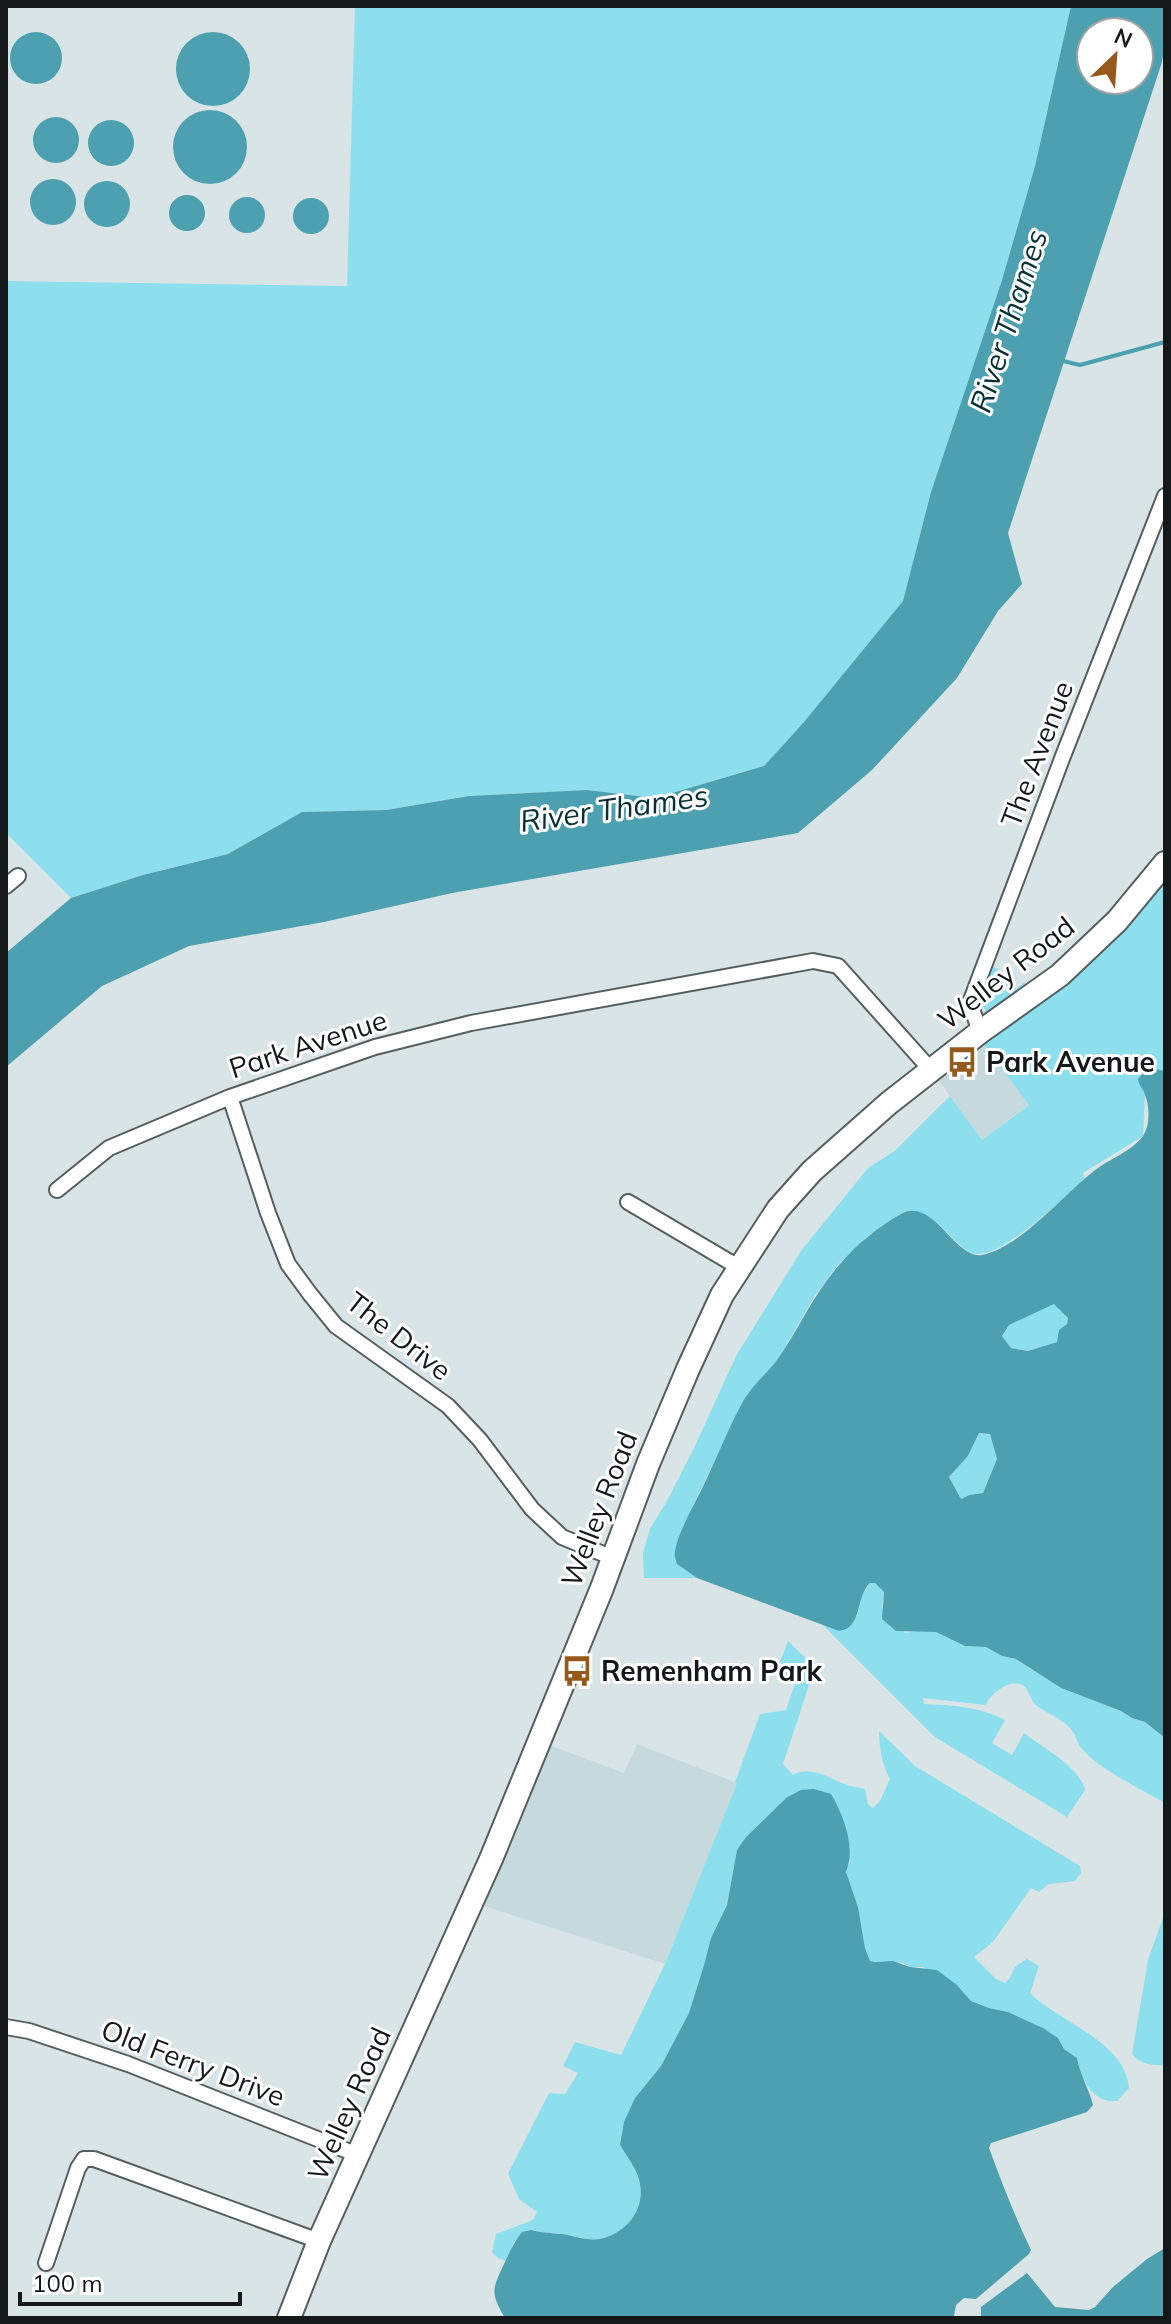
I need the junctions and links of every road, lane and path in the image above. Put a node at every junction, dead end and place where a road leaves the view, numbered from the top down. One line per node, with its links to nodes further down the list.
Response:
1 (1165, 496): 5 (street, The Avenue)
2 (1165, 863): 5 (main road, Welley Road)
3 (18, 876): 4 (street)
4 (6, 886)
5 (980, 1032): 6 (main road, Welley Road)
6 (931, 1070): 7 (street, Park Avenue); 10 (main road, Welley Road)
7 (230, 1097): 8 (street, Park Avenue); 11 (street, The Drive)
8 (57, 1190)
9 (628, 1202): 10 (street)
10 (740, 1268): 11 (main road, Welley Road)
11 (613, 1558): 13 (main road, Welley Road)
12 (6, 2027): 13 (street, Old Ferry Drive)
13 (358, 2155): 14 (main road, Welley Road)
14 (319, 2241): 15 (street); 16 (main road, Welley Road)
15 (46, 2263)
16 (289, 2318)

